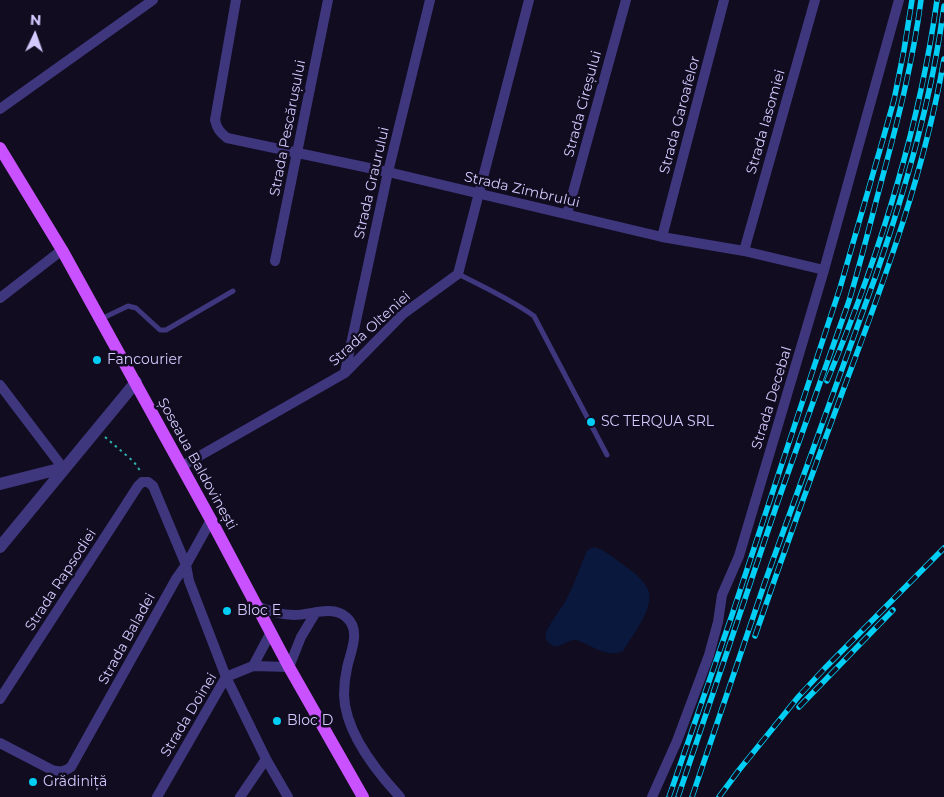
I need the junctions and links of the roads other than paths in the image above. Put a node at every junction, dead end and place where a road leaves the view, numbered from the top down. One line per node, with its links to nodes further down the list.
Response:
1 (153, 0): 10 (street)
2 (236, 0): 12 (street, Strada Zimbrului)
3 (328, 0): 12 (street, Strada Pescărușului)
4 (430, 0): 13 (street, Strada Graurului)
5 (529, 0): 14 (street)
6 (626, 0): 15 (street, Strada Cireșului)
7 (724, 0): 16 (street, Strada Garoafelor)
8 (815, 0): 18 (street, Strada Iasomiei)
9 (899, 0): 20 (street, Strada Decebal)
10 (0, 109)
11 (0, 148): 17 (main road, Șoseaua Baldovinești)
12 (297, 153): 13 (street, Strada Zimbrului); 19 (street, Strada Pescărușului)
13 (388, 172): 14 (street, Strada Zimbrului); 25 (street, Strada Graurului)
14 (479, 194): 15 (street, Strada Zimbrului); 21 (street)
15 (567, 214): 16 (street, Strada Zimbrului)
16 (662, 237): 18 (street, Strada Zimbrului)
17 (62, 250): 23 (street); 24 (main road, Șoseaua Baldovinești)
18 (744, 251): 20 (street, Strada Zimbrului)
19 (275, 261)
20 (824, 270): 49 (street, Strada Decebal)
21 (458, 274): 25 (street, Strada Olteniei); 28 (lane)
22 (233, 291): 24 (lane)
23 (0, 298)
24 (100, 319): 26 (main road, Șoseaua Baldovinești)
25 (345, 373): 29 (street, Strada Olteniei)
26 (136, 382): 29 (main road, Șoseaua Baldovinești); 30 (street)
27 (0, 385): 30 (street)
28 (607, 455)
29 (182, 466): 32 (main road, Șoseaua Baldovinești)
30 (64, 468): 31 (street); 33 (street)
31 (0, 484)
32 (211, 520): 34 (street, Strada Baladei); 35 (main road, Șoseaua Baldovinești)
33 (0, 546)
34 (186, 565): 40 (street); 41 (street, Strada Rapsodiei); 42 (street, Strada Baladei)
35 (257, 606): 36 (street); 37 (main road, Șoseaua Baldovinești)
36 (316, 612): 39 (street); 48 (street)
37 (271, 632): 38 (street); 39 (main road, Șoseaua Baldovinești)
38 (253, 666): 39 (street, Strada Doinei); 40 (street, Strada Doinei)
39 (289, 667): 47 (main road, Șoseaua Baldovinești)
40 (226, 677): 43 (street); 44 (street, Strada Doinei)
41 (0, 700)
42 (0, 743)
43 (266, 759): 45 (street); 46 (street)
44 (157, 797)
45 (240, 797)
46 (288, 797)
47 (363, 797)
48 (400, 797)
49 (652, 797)

